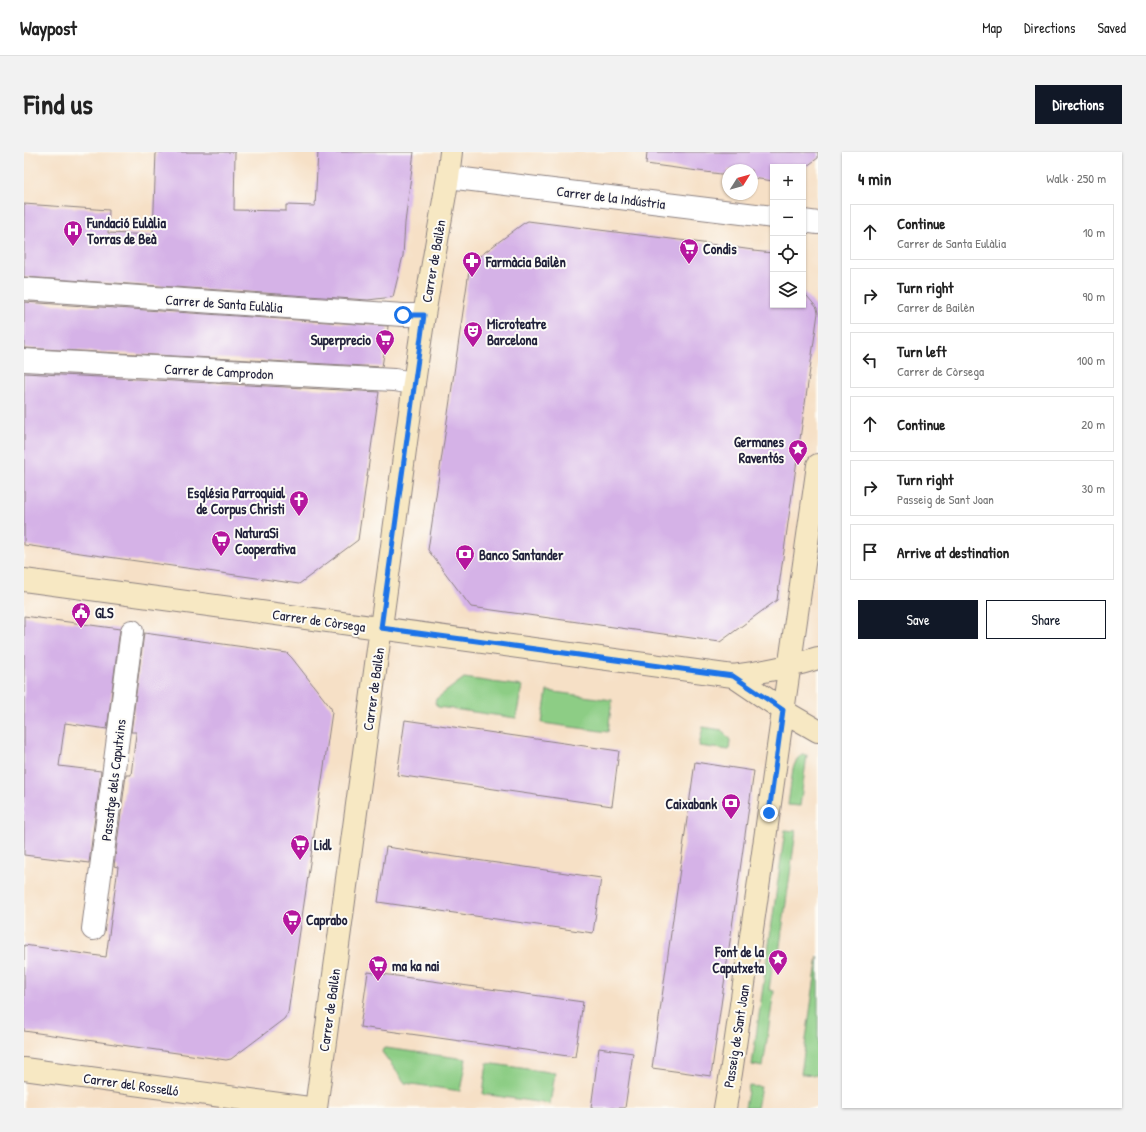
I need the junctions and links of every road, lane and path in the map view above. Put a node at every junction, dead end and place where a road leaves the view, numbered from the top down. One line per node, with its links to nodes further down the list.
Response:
1 (451, 152): 2 (main road, Carrer de Bailèn)
2 (448, 177): 3 (street, Carrer de la Indústria); 7 (main road, Carrer de Bailèn)
3 (770, 217)
4 (806, 221): 5 (street)
5 (818, 223)
6 (24, 289): 7 (street, Carrer de Santa Eulàlia)
7 (424, 315): 9 (main road, Carrer de Bailèn)
8 (24, 360): 9 (street, Carrer de Camprodon)
9 (414, 383): 12 (main road, Carrer de Bailèn)
10 (818, 465): 15 (main road, Passeig de Sant Joan)
11 (24, 580): 12 (main road, Carrer de Còrsega)
12 (381, 628): 16 (main road, Carrer de Còrsega); 22 (main road, Carrer de Bailèn)
13 (132, 631): 19 (street, Passatge dels Caputxins)
14 (818, 658): 15 (main road)
15 (790, 666): 16 (main road); 17 (main road, Passeig de Sant Joan)
16 (733, 676): 17 (main road)
17 (783, 710): 18 (main road); 23 (main road, Passeig de Sant Joan)
18 (818, 731)
19 (93, 929)
20 (24, 1069): 21 (main road, Carrer del Rosselló)
21 (309, 1108)
22 (316, 1108)
23 (725, 1108)

